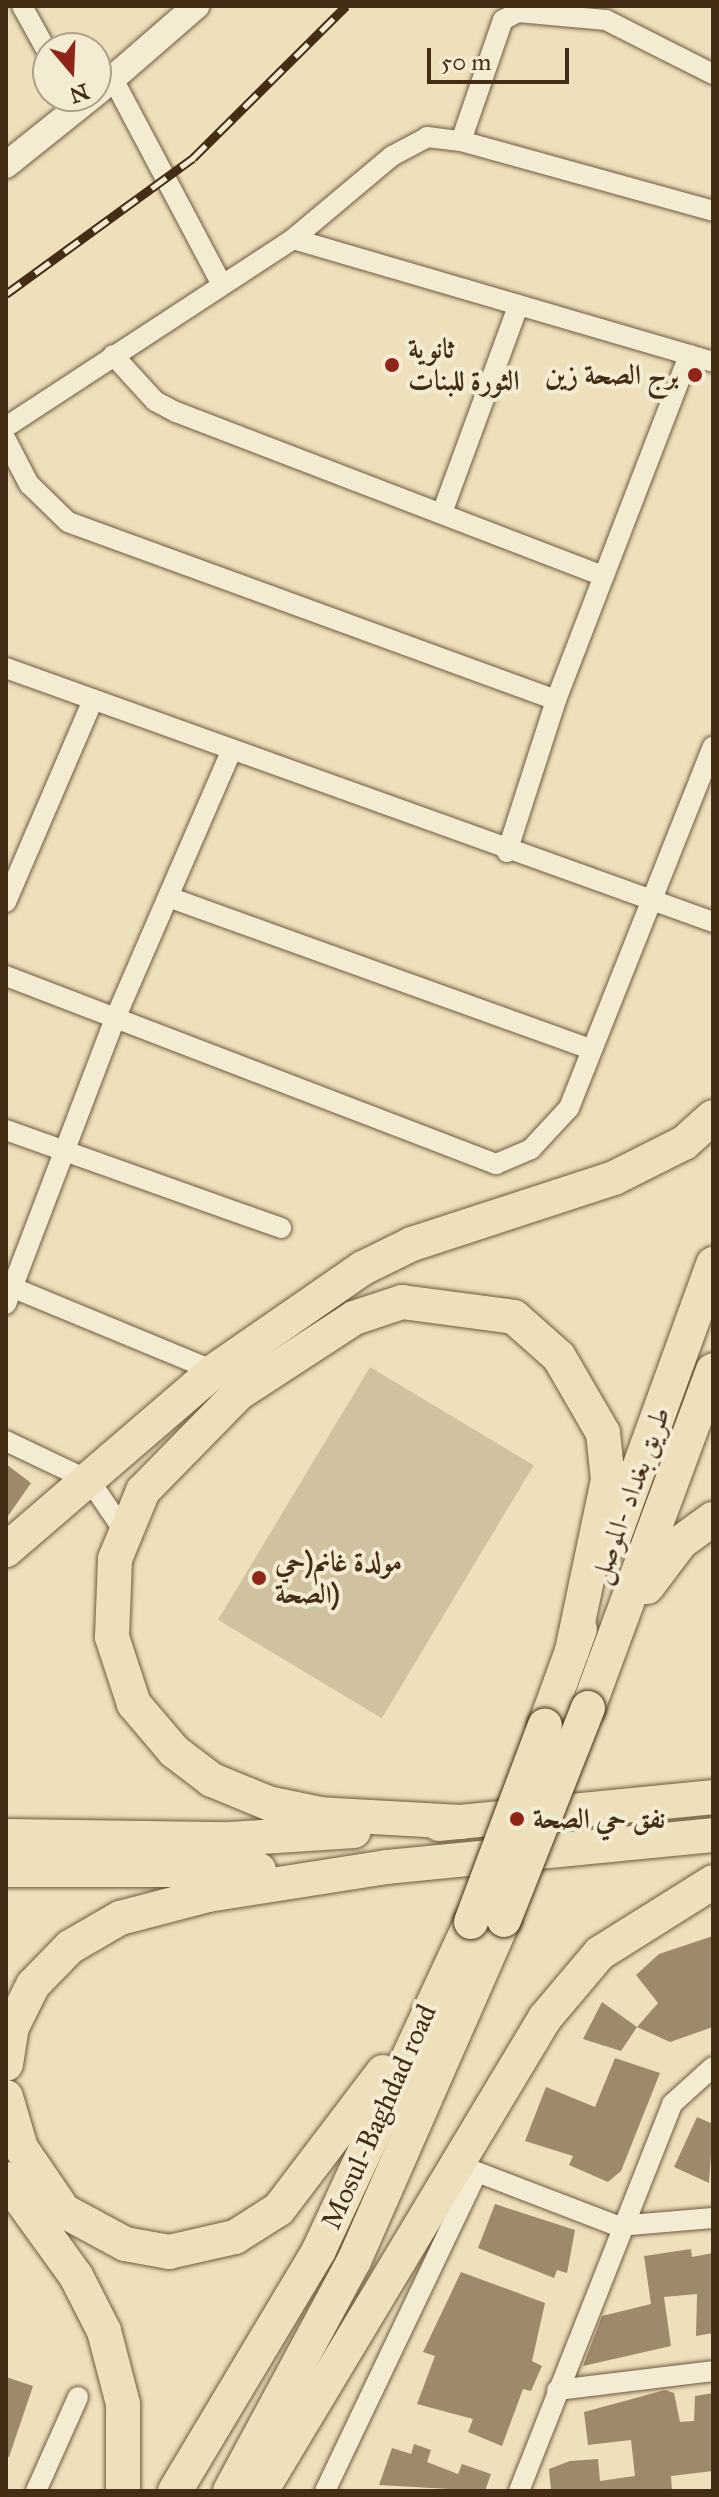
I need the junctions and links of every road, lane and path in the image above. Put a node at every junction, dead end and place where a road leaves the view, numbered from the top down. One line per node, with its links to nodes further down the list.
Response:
1 (22, 6): 3 (street)
2 (196, 6): 5 (street)
3 (36, 32)
4 (713, 74): 8 (street)
5 (112, 76)
6 (69, 112): 9 (street)
7 (103, 112): 12 (street)
8 (461, 141): 10 (street); 11 (street)
9 (6, 165)
10 (713, 211)
11 (293, 239): 12 (street); 13 (street)
12 (220, 281): 14 (street)
13 (518, 306): 15 (street); 19 (street)
14 (113, 355): 17 (street); 19 (street)
15 (689, 355): 16 (street); 20 (street)
16 (713, 362)
17 (6, 427)
18 (6, 440): 22 (street)
19 (442, 513): 20 (street)
20 (604, 576): 22 (street)
21 (6, 668): 23 (street)
22 (556, 700): 26 (street)
23 (92, 702): 25 (street); 28 (street)
24 (713, 747): 29 (street)
25 (231, 752): 26 (street); 27 (street)
26 (507, 852): 29 (street)
27 (171, 898): 32 (street); 33 (street)
28 (6, 902)
29 (656, 903): 30 (street); 33 (street)
30 (713, 922)
31 (6, 976): 32 (street)
32 (117, 1014): 33 (street); 36 (street)
33 (591, 1049)
34 (713, 1117): 41 (highway)
35 (6, 1130): 36 (street)
36 (64, 1149): 37 (street); 39 (street)
37 (281, 1228)
38 (713, 1264): 48 (highway, طريق بغداد -الموصل)
39 (10, 1296): 41 (street)
40 (713, 1370): 47 (highway)
41 (214, 1371): 43 (highway)
42 (6, 1441): 43 (street)
43 (90, 1481): 45 (street); 46 (highway)
44 (713, 1519): 47 (highway)
45 (124, 1531): 48 (highway); 51 (highway)
46 (6, 1550)
47 (624, 1620): 57 (highway, bridge)
48 (572, 1651): 49 (highway, طريق بغداد -الموصل)
49 (545, 1725): 57 (highway, Mosul-Baghdad road, bridge)
50 (713, 1794): 51 (highway)
51 (461, 1822): 53 (highway)
52 (713, 1835): 54 (highway)
53 (6, 1836)
54 (387, 1867): 55 (highway); 59 (highway)
55 (6, 1870)
56 (713, 1882): 72 (highway)
57 (487, 1921): 58 (highway, Mosul-Baghdad road); 71 (highway)
58 (423, 2016): 61 (highway); 70 (highway, Mosul-Baghdad road)
59 (6, 2064)
60 (713, 2067): 64 (street)
61 (6, 2097)
62 (6, 2179): 69 (highway)
63 (713, 2218): 64 (street)
64 (618, 2226): 66 (street); 73 (street)
65 (713, 2371): 66 (street)
66 (557, 2390): 74 (street)
67 (78, 2397): 68 (street)
68 (36, 2491)
69 (123, 2491)
70 (175, 2491)
71 (230, 2491)
72 (261, 2491)
73 (325, 2491)
74 (519, 2491)

